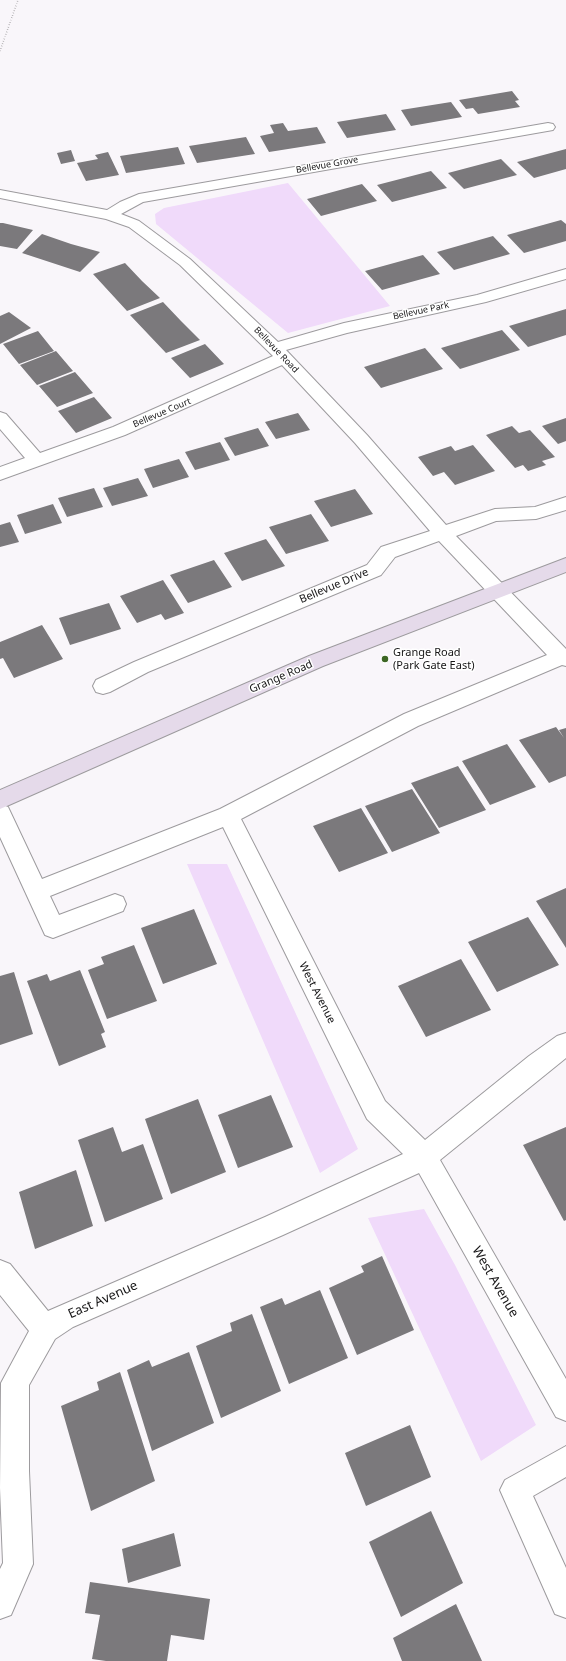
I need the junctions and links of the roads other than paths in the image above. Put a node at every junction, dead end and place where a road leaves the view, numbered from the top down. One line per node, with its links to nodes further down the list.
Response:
1 (548, 127): 3 (street, Bellevue Grove)
2 (0, 194): 3 (street, Bellevue Road)
3 (110, 215): 5 (street, Bellevue Road)
4 (566, 274): 5 (street, Bellevue Park)
5 (280, 353): 7 (street, Bellevue Court); 10 (street, Bellevue Road)
6 (0, 418): 7 (street)
7 (37, 461): 8 (street, Bellevue Court)
8 (0, 474)
9 (566, 503): 10 (street, Bellevue Drive)
10 (443, 534): 12 (street, Bellevue Road); 14 (street, Bellevue Drive)
11 (566, 565): 12 (main road, Grange Road)
12 (498, 591): 13 (street, Bellevue Road); 15 (main road, Grange Road)
13 (564, 657): 17 (street)
14 (103, 686)
15 (0, 800)
16 (0, 813): 18 (street)
17 (228, 815): 18 (street); 21 (street, West Avenue)
18 (36, 891): 19 (street)
19 (115, 904)
20 (566, 1044): 21 (street)
21 (424, 1157): 23 (street, East Avenue); 24 (street, West Avenue)
22 (0, 1274): 23 (street)
23 (44, 1329): 27 (street)
24 (566, 1407)
25 (566, 1461): 26 (street)
26 (566, 1603)
27 (0, 1604)

